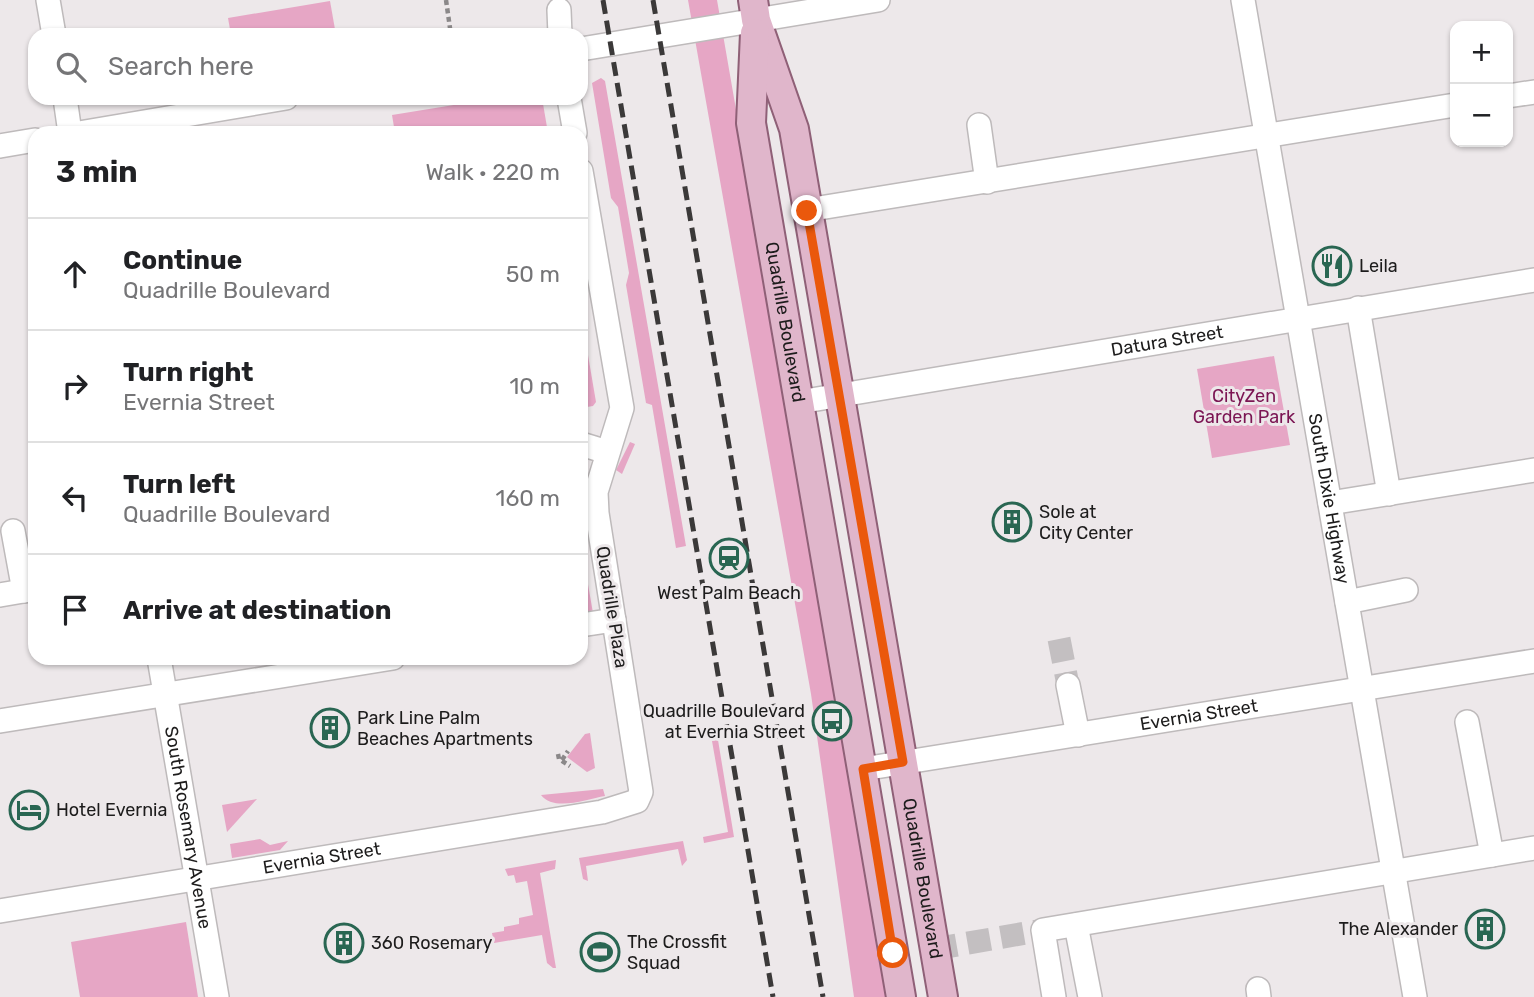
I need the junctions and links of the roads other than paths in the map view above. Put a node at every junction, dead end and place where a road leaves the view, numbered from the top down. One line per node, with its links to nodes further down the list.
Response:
1 (48, 0): 6 (street)
2 (877, 0): 5 (street)
3 (1243, 0): 19 (street, South Dixie Highway)
4 (559, 10): 7 (street)
5 (754, 10): 8 (street); 23 (main road, Quadrille Boulevard); 29 (main road, Quadrille Boulevard)
6 (53, 28)
7 (560, 28)
8 (588, 47)
9 (1534, 92): 10 (street)
10 (1513, 95)
11 (66, 105): 16 (street)
12 (245, 105): 17 (street)
13 (570, 105): 18 (street)
14 (1450, 106): 19 (street)
15 (979, 125): 22 (street)
16 (70, 126)
17 (120, 126)
18 (574, 126)
19 (1267, 137): 22 (street); 27 (street, South Dixie Highway)
20 (28, 141): 21 (street)
21 (0, 146)
22 (987, 182): 23 (street)
23 (807, 211): 28 (main road, Quadrille Boulevard)
24 (588, 250): 31 (street, Quadrille Plaza)
25 (1534, 279): 26 (street, Datura Street)
26 (1358, 308): 27 (street, Datura Street); 33 (street)
27 (1299, 318): 28 (street, Datura Street); 34 (street, South Dixie Highway)
28 (839, 396): 29 (street, Datura Street); 52 (main road, Quadrille Boulevard)
29 (799, 402): 53 (main road, Quadrille Boulevard)
30 (588, 446): 31 (street)
31 (607, 452): 41 (street, Quadrille Plaza)
32 (1534, 470): 33 (street)
33 (1389, 494): 34 (street)
34 (1330, 503): 40 (street, South Dixie Highway)
35 (16, 531): 36 (street)
36 (28, 585)
37 (28, 590): 39 (street)
38 (1406, 590): 40 (street)
39 (0, 595)
40 (1347, 601): 47 (street, South Dixie Highway)
41 (614, 620): 42 (street); 54 (street, Quadrille Plaza)
42 (588, 624)
43 (1534, 661): 47 (street, Evernia Street)
44 (160, 665): 48 (street, South Rosemary Avenue)
45 (350, 665): 48 (street)
46 (1068, 685): 51 (street)
47 (1362, 689): 51 (street, Evernia Street); 57 (street, South Dixie Highway)
48 (166, 695): 49 (street); 58 (street, South Rosemary Avenue)
49 (1, 714)
50 (1467, 722): 56 (street)
51 (1078, 735): 52 (street, Evernia Street)
52 (903, 762): 53 (street, Evernia Street); 63 (main road, Quadrille Boulevard)
53 (863, 769): 62 (main road, Quadrille Boulevard)
54 (640, 797): 58 (street, Evernia Street)
55 (1534, 848): 56 (street)
56 (1492, 855): 57 (street)
57 (1393, 872): 60 (street); 66 (street, South Dixie Highway)
58 (197, 878): 59 (street, Evernia Street); 61 (street, South Rosemary Avenue)
59 (0, 911)
60 (1076, 925): 64 (street); 65 (street)
61 (217, 997)
62 (901, 997)
63 (943, 997)
64 (1054, 997)
65 (1090, 997)
66 (1415, 997)

